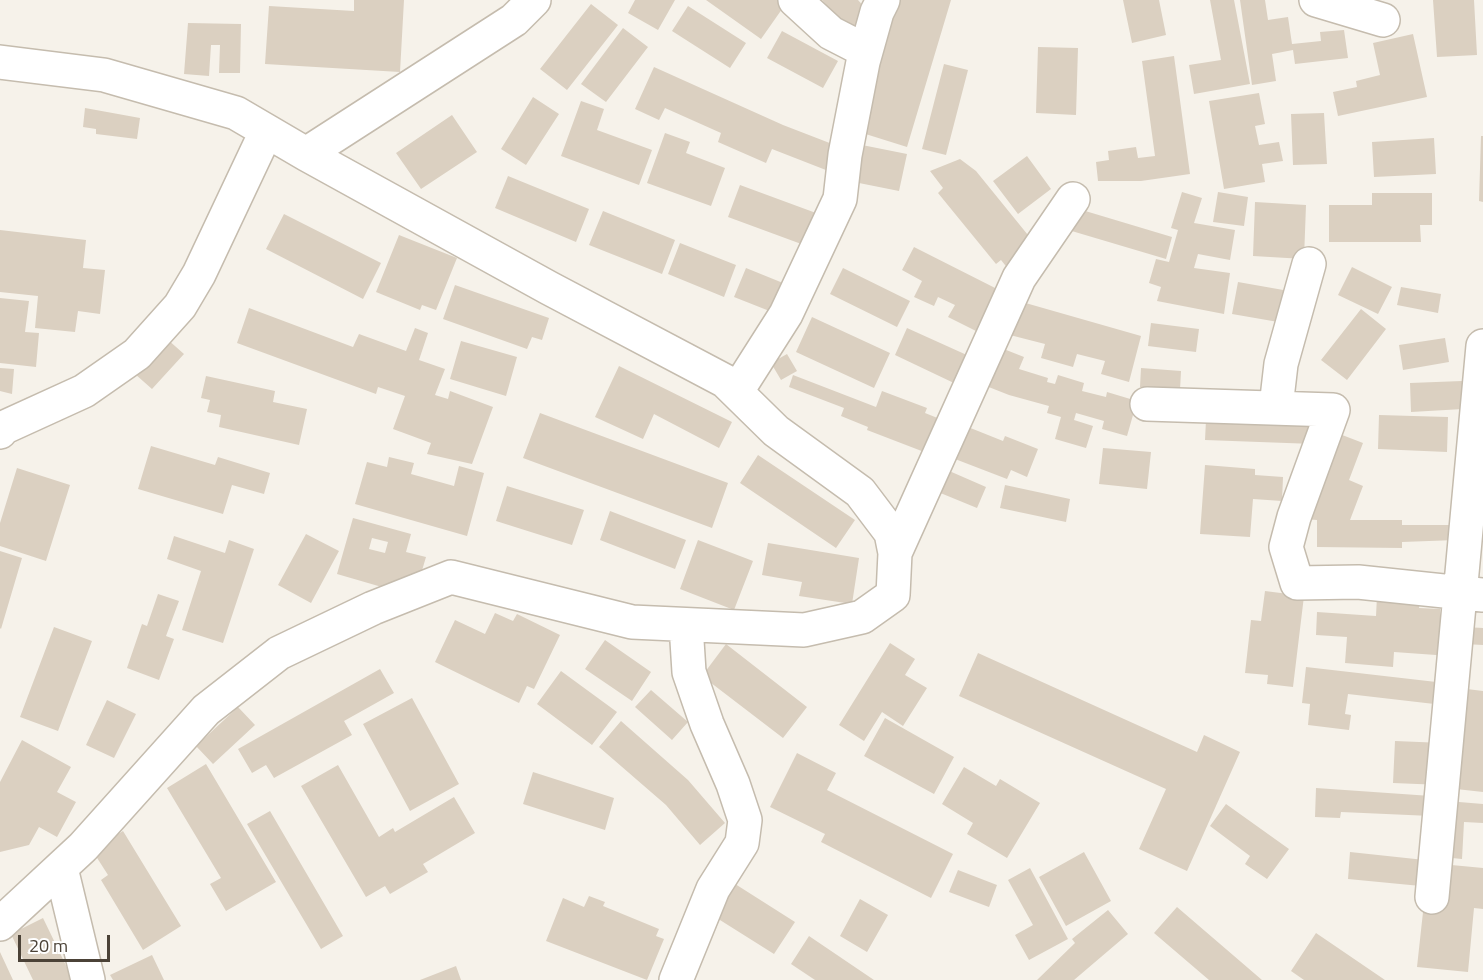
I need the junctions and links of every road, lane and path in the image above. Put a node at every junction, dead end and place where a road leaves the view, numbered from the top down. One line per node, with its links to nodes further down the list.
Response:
1 (534, 0): 9 (street)
2 (795, 0): 6 (street)
3 (883, 0): 6 (street)
4 (1316, 0): 5 (street)
5 (1383, 20)
6 (866, 51): 13 (street)
7 (0, 62): 8 (street)
8 (266, 132): 9 (street); 16 (street)
9 (306, 154): 13 (street)
10 (1073, 199): 17 (street)
11 (1309, 264): 15 (street)
12 (1483, 346): 18 (street)
13 (737, 391): 17 (street)
14 (1147, 404): 15 (street)
15 (1275, 407): 18 (street)
16 (0, 432)
17 (895, 553): 19 (street)
18 (1472, 593): 21 (street)
19 (686, 625): 20 (street); 24 (street)
20 (61, 868): 22 (street); 23 (street)
21 (1432, 897)
22 (0, 924)
23 (88, 980)
24 (676, 980)

